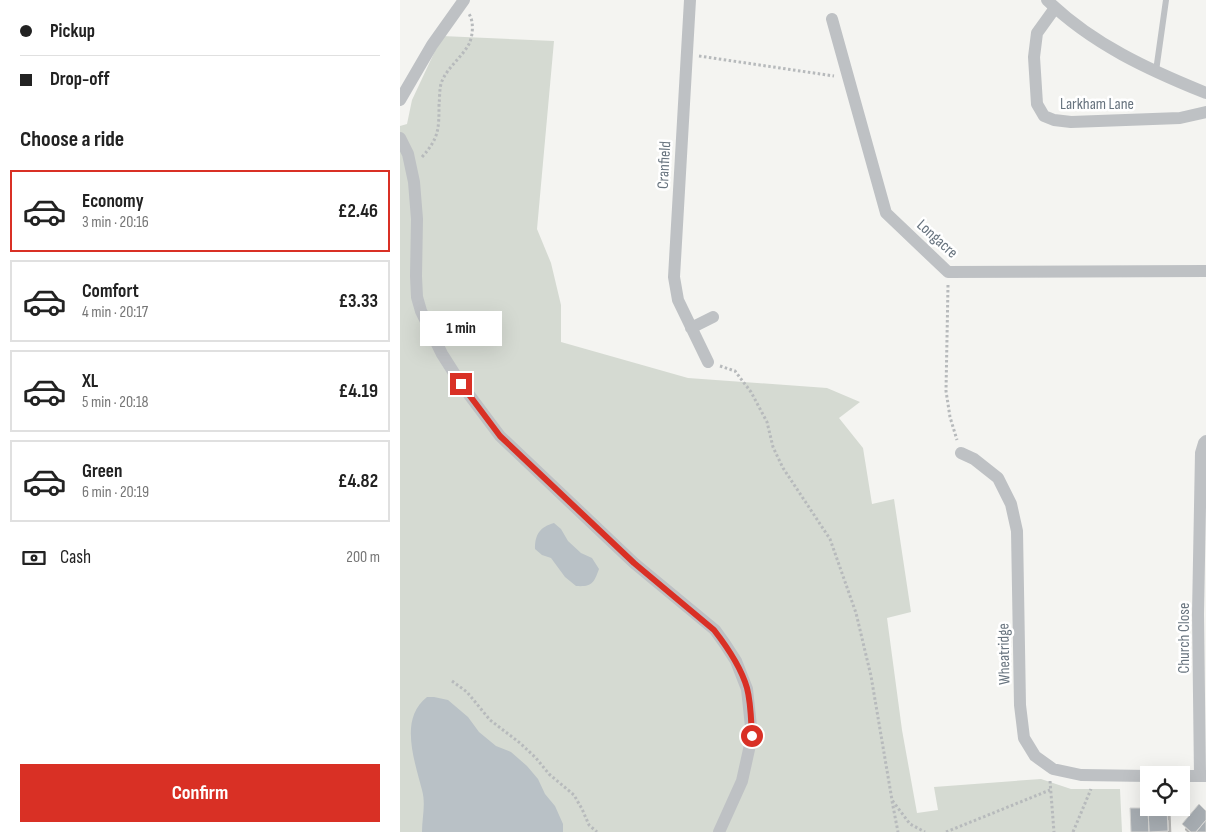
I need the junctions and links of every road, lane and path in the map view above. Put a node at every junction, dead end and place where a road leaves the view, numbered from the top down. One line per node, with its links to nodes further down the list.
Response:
1 (690, 0): 6 (street, Cranfield)
2 (1166, 0): 7 (lane)
3 (463, 2): 10 (street); 13 (path)
4 (1051, 4): 7 (street, Larkham Lane); 11 (street, Larkham Lane)
5 (832, 19): 8 (street, Longacre)
6 (686, 54): 8 (path); 17 (street, Cranfield)
7 (1156, 72): 9 (street, Larkham Lane)
8 (848, 78): 15 (street, Longacre)
9 (1206, 93)
10 (400, 100)
11 (1206, 112)
12 (400, 138): 13 (street)
13 (410, 165): 31 (street)
14 (1206, 271): 15 (street, Longacre)
15 (948, 272): 20 (path)
16 (713, 317): 17 (street)
17 (691, 328): 18 (street, Cranfield)
18 (708, 362): 29 (path)
19 (1206, 441): 21 (street, Church Close)
20 (961, 453): 23 (street, Wheatridge)
21 (1203, 501): 27 (street, Church Close)
22 (452, 681): 30 (path)
23 (1053, 769): 24 (street, Wheatridge); 28 (path)
24 (1097, 776): 25 (street, Wheatridge); 36 (path)
25 (1140, 776)
26 (1190, 776): 27 (street)
27 (1203, 776)
28 (1050, 790): 34 (path); 35 (path)
29 (892, 800): 32 (path); 33 (path)
30 (597, 832)
31 (719, 832)
32 (898, 832)
33 (925, 832)
34 (946, 832)
35 (1054, 832)
36 (1073, 832)

